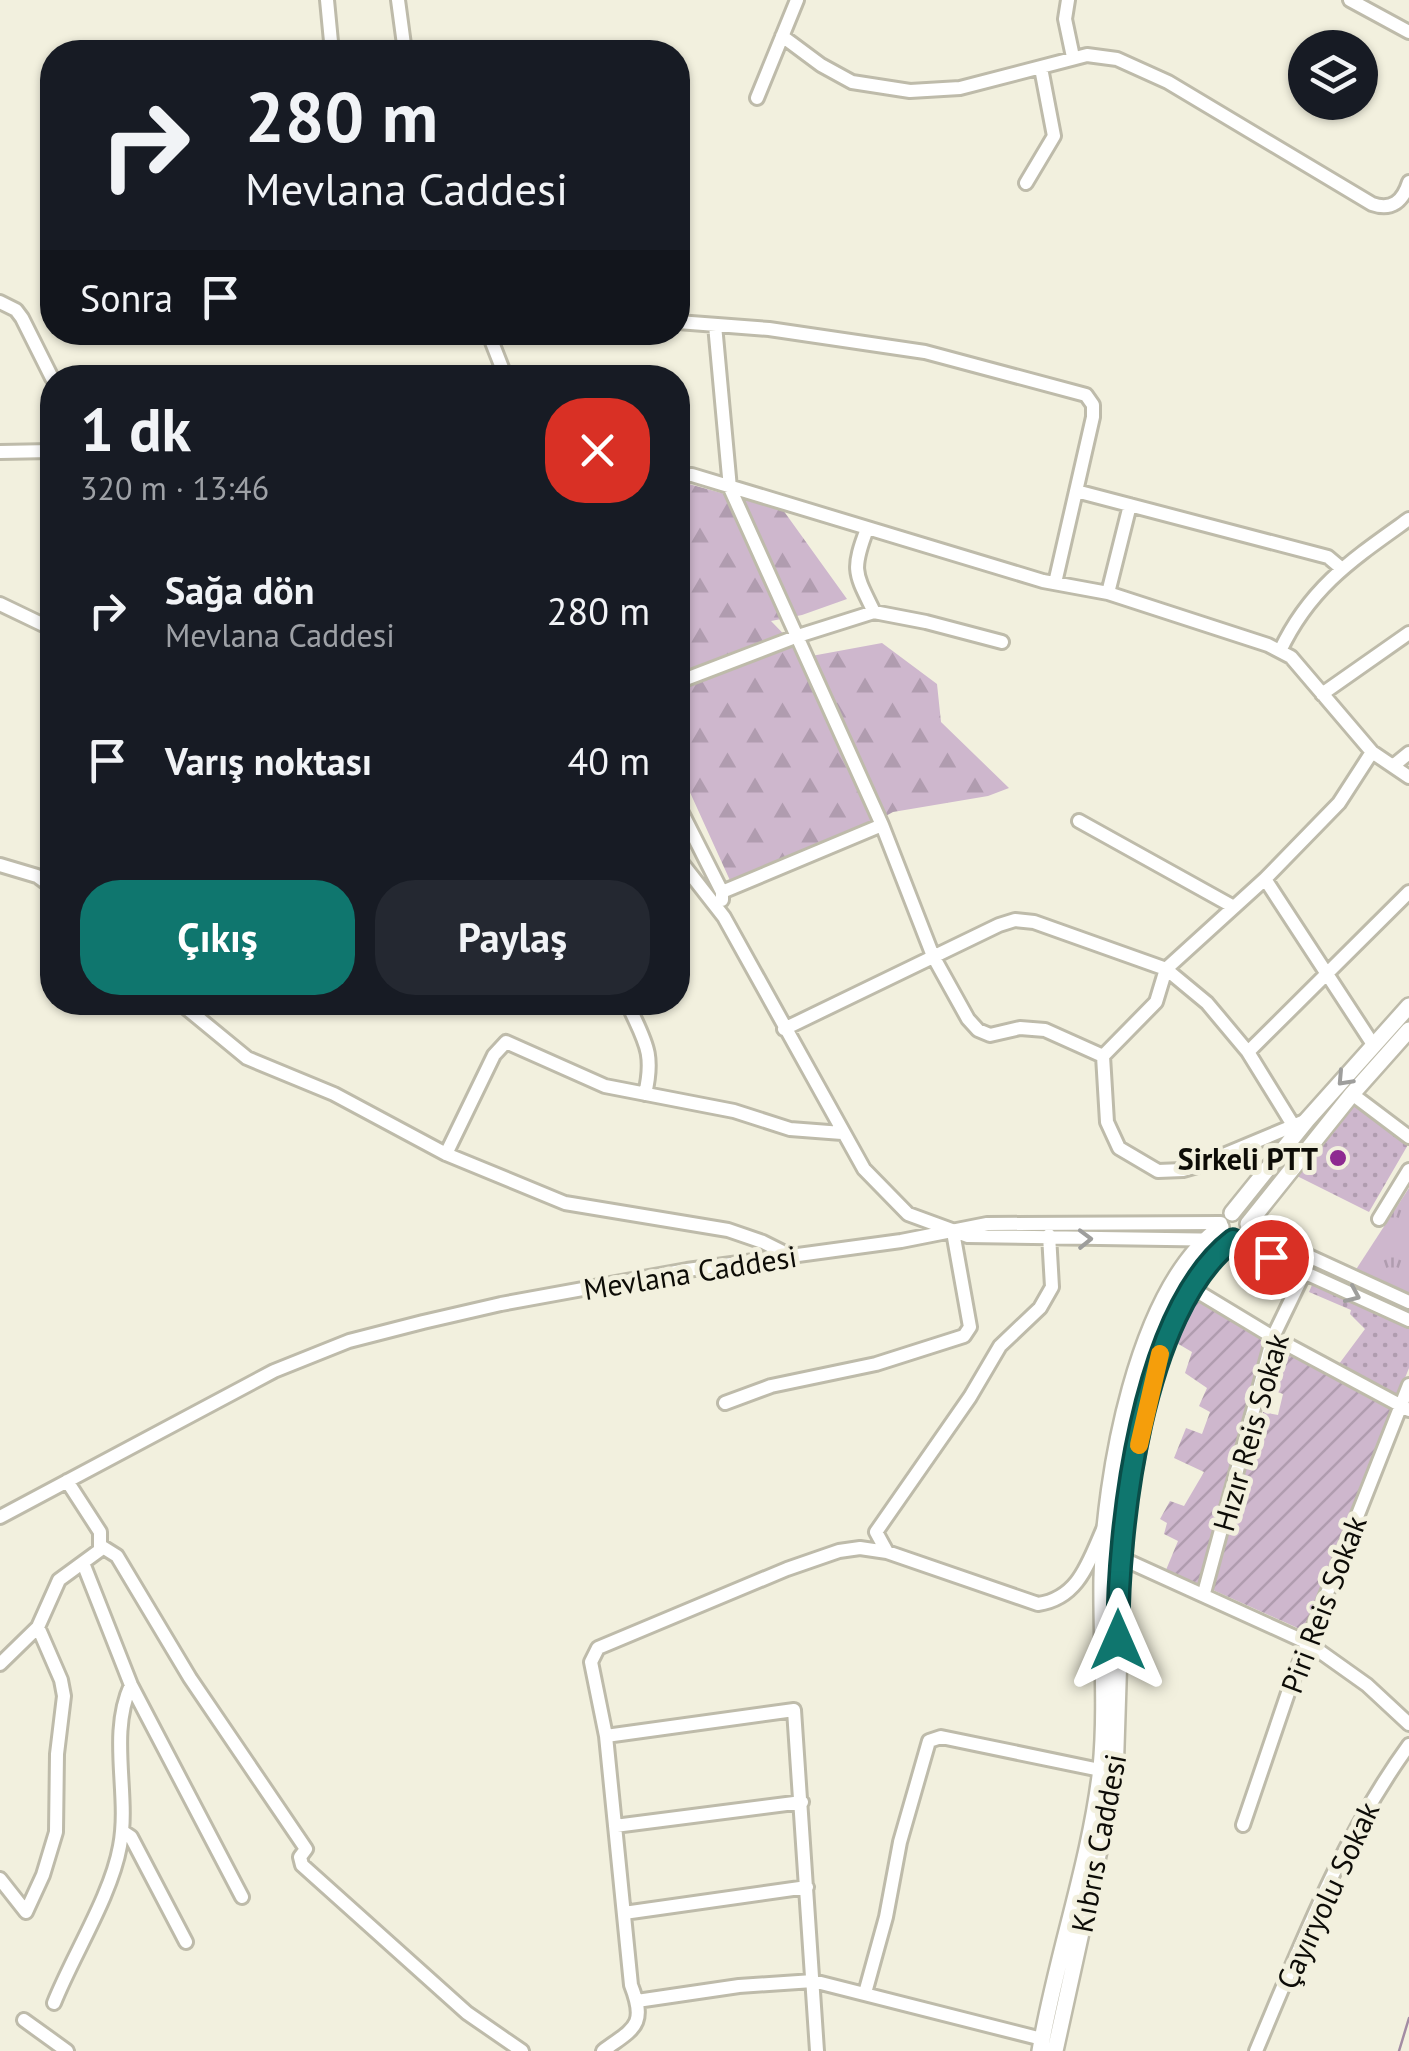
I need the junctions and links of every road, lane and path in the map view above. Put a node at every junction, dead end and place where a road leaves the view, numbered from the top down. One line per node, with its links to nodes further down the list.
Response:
1 (327, 0): 8 (street)
2 (398, 0): 9 (street)
3 (797, 0): 7 (street)
4 (1068, 0): 10 (street)
5 (1350, 0): 6 (street)
6 (1409, 32)
7 (782, 36): 11 (street); 12 (street)
8 (331, 40)
9 (403, 40)
10 (1073, 57): 11 (street); 13 (street)
11 (1041, 68): 14 (street)
12 (757, 98)
13 (1409, 182)
14 (1026, 183)
15 (0, 302): 18 (street)
16 (690, 323): 17 (street)
17 (716, 325): 22 (street); 23 (street)
18 (46, 365)
19 (40, 451): 20 (street)
20 (0, 452)
21 (690, 475): 22 (street)
22 (730, 488): 26 (street); 34 (street)
23 (1076, 491): 24 (street); 28 (street)
24 (1130, 505): 27 (street); 29 (street)
25 (1409, 520): 27 (street)
26 (868, 529): 28 (street); 31 (street)
27 (1341, 568): 36 (street)
28 (1055, 583): 29 (street)
29 (1108, 593): 36 (street)
30 (0, 604): 32 (street)
31 (874, 612): 34 (street); 35 (street)
32 (40, 623)
33 (1409, 632): 38 (street)
34 (798, 636): 37 (street); 44 (street)
35 (1002, 642)
36 (1280, 652): 38 (street)
37 (690, 677)
38 (1322, 694): 39 (street)
39 (1372, 752): 41 (street); 49 (street)
40 (1409, 753): 41 (street)
41 (1393, 766): 42 (street)
42 (1409, 777)
43 (1078, 821): 52 (street)
44 (882, 825): 50 (street); 54 (street)
45 (690, 829): 50 (street)
46 (0, 865): 48 (street)
47 (690, 874): 53 (street)
48 (40, 878)
49 (1265, 879): 52 (street); 56 (street)
50 (722, 892): 53 (street)
51 (1409, 892): 56 (street)
52 (1232, 906): 55 (street)
53 (724, 918): 60 (street)
54 (933, 956): 55 (street); 60 (street); 64 (street)
55 (1166, 969): 63 (street); 64 (street)
56 (1326, 976): 62 (street); 63 (street)
57 (1409, 1006): 62 (main road)
58 (195, 1015): 70 (street)
59 (633, 1015): 65 (street)
60 (784, 1029): 68 (street)
61 (1409, 1030): 66 (main road)
62 (1374, 1046): 67 (main road, one-way to 67)
63 (1248, 1052): 67 (street)
64 (1103, 1056): 67 (street)
65 (645, 1094): 68 (street); 70 (street)
66 (1352, 1094): 69 (street); 74 (main road)
67 (1300, 1122): 73 (main road)
68 (842, 1133): 75 (street)
69 (1409, 1136)
70 (446, 1154): 79 (street)
71 (1409, 1170): 72 (street)
72 (1380, 1219)
73 (1224, 1221): 74 (main road); 76 (street); 77 (main road); 78 (main road)
74 (1248, 1224): 78 (main road); 82 (street)
75 (954, 1232): 76 (street, Mevlana Caddesi); 79 (street, Mevlana Caddesi); 86 (street)
76 (1049, 1232): 77 (street, one-way to 77); 93 (street)
77 (1204, 1239): 78 (street); 90 (main road)
78 (1233, 1240): 80 (street); 81 (main road, Kıbrıs Caddesi)
79 (789, 1255): 88 (street, Mevlana Caddesi)
80 (1304, 1273): 83 (street, one-way to 83); 84 (street, Hızır Reis Sokak)
81 (1190, 1287): 84 (street); 91 (main road, Kıbrıs Caddesi)
82 (1409, 1302)
83 (1409, 1320)
84 (1274, 1337): 87 (street); 96 (street, Hızır Reis Sokak)
85 (1409, 1385): 87 (street, Piri Reis Sokak)
86 (726, 1403)
87 (1405, 1408): 98 (street, Piri Reis Sokak)
88 (67, 1480): 89 (street, Mevlana Caddesi); 92 (street)
89 (0, 1517)
90 (1105, 1525): 91 (street); 93 (street); 104 (main road)
91 (1123, 1526): 94 (main road, Kıbrıs Caddesi)
92 (102, 1546): 95 (street); 121 (street)
93 (887, 1552): 102 (street)
94 (1120, 1558): 96 (street); 124 (main road, Kıbrıs Caddesi)
95 (83, 1564): 97 (street); 100 (street)
96 (1204, 1593): 98 (street)
97 (38, 1627): 99 (street); 109 (street)
98 (1308, 1643): 101 (street); 106 (street, Piri Reis Sokak)
99 (0, 1664)
100 (131, 1685): 108 (street); 111 (street)
101 (1409, 1724)
102 (606, 1736): 105 (street); 107 (street)
103 (1409, 1746): 125 (street, Çayıryolu Sokak)
104 (1100, 1770): 115 (street); 119 (main road)
105 (802, 1802): 107 (street); 110 (street)
106 (1243, 1825)
107 (615, 1826): 112 (street)
108 (122, 1831): 113 (street); 117 (street)
109 (0, 1880)
110 (807, 1887): 112 (street); 114 (street)
111 (242, 1897)
112 (624, 1913): 116 (street)
113 (186, 1942)
114 (813, 1980): 115 (street); 116 (street); 123 (street)
115 (865, 1993): 119 (street)
116 (637, 2001): 122 (street)
117 (54, 2003)
118 (24, 2020): 120 (street)
119 (1041, 2045)
120 (66, 2051)
121 (522, 2051)
122 (603, 2051)
123 (817, 2051)
124 (1055, 2051)
125 (1256, 2051)

